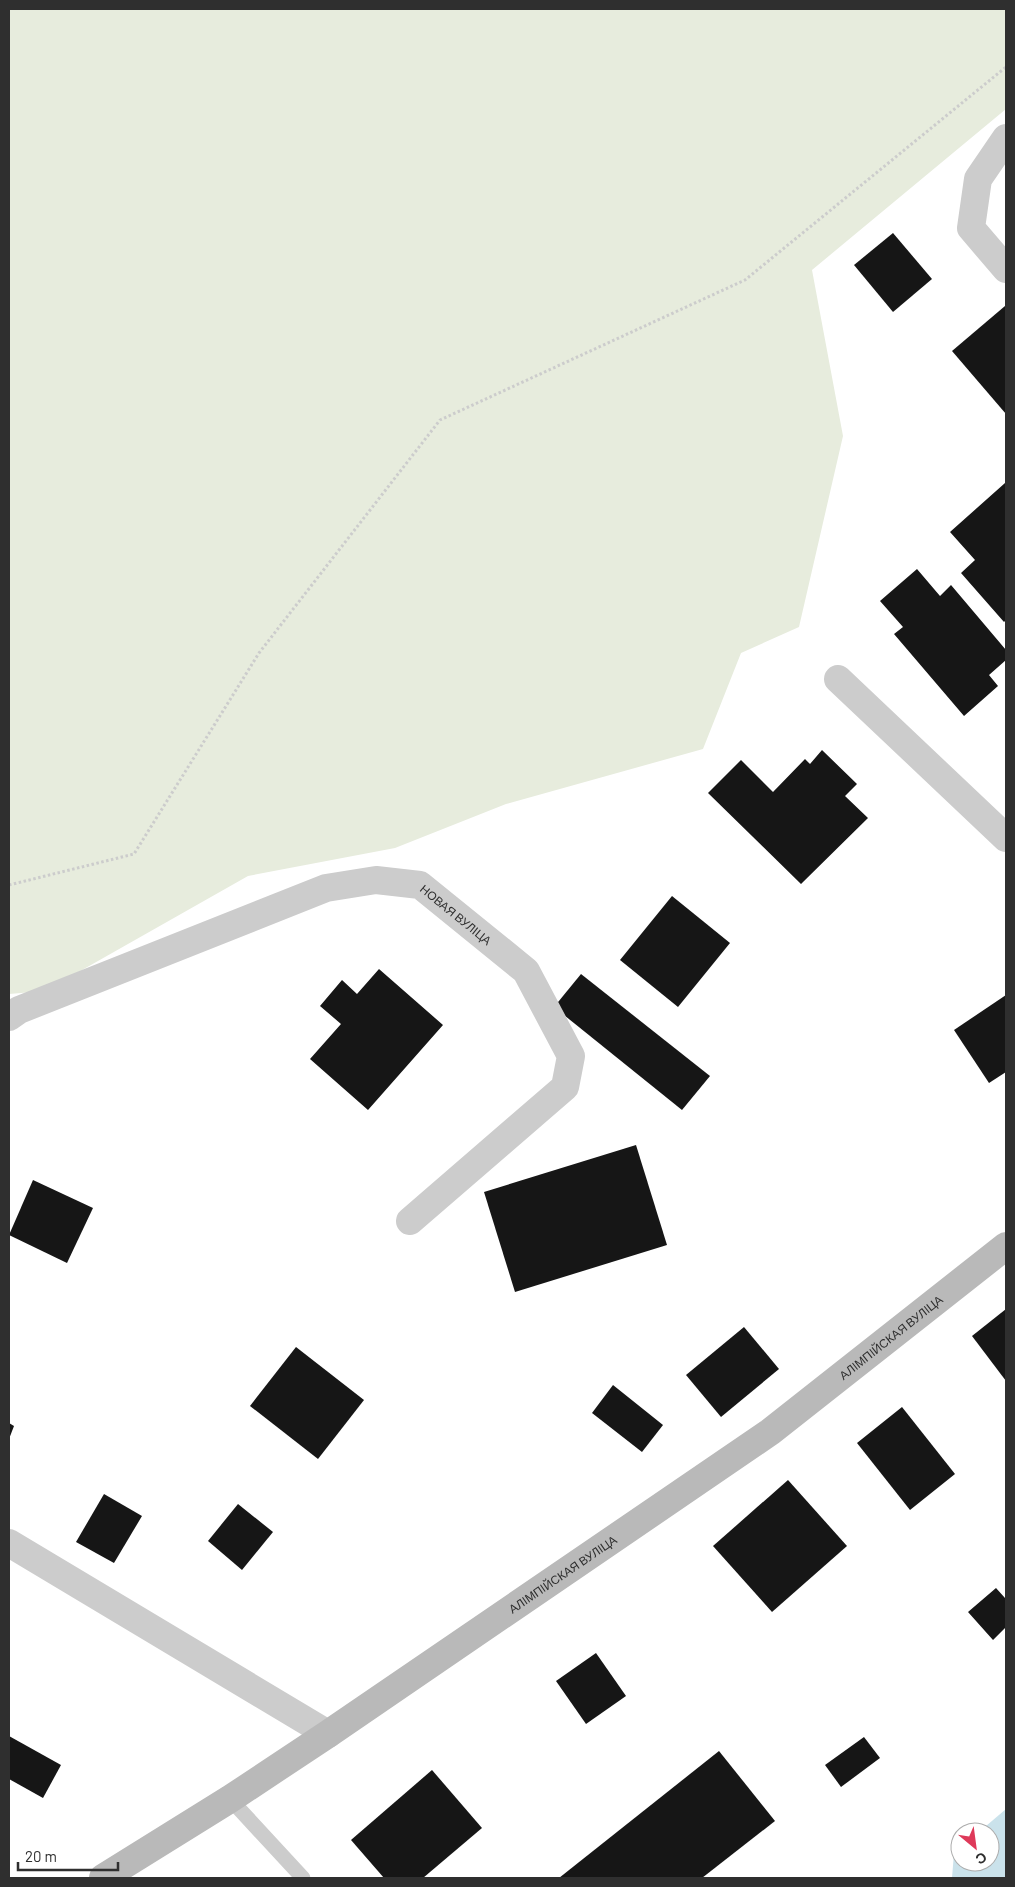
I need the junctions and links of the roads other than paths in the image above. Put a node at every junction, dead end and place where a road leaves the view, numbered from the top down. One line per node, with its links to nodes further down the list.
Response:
1 (1006, 138): 2 (street)
2 (1006, 269)
3 (838, 679): 4 (street)
4 (1006, 838)
5 (9, 1017): 6 (street, НОВАЯ ВУЛІЦА)
6 (410, 1221)
7 (1006, 1246): 9 (street, АЛІМПІЙСКАЯ ВУЛІЦА)
8 (9, 1542): 9 (street)
9 (328, 1734): 10 (street, АЛІМПІЙСКАЯ ВУЛІЦА)
10 (230, 1799): 11 (street, АЛІМПІЙСКАЯ ВУЛІЦА); 12 (lane)
11 (103, 1878)
12 (303, 1878)

